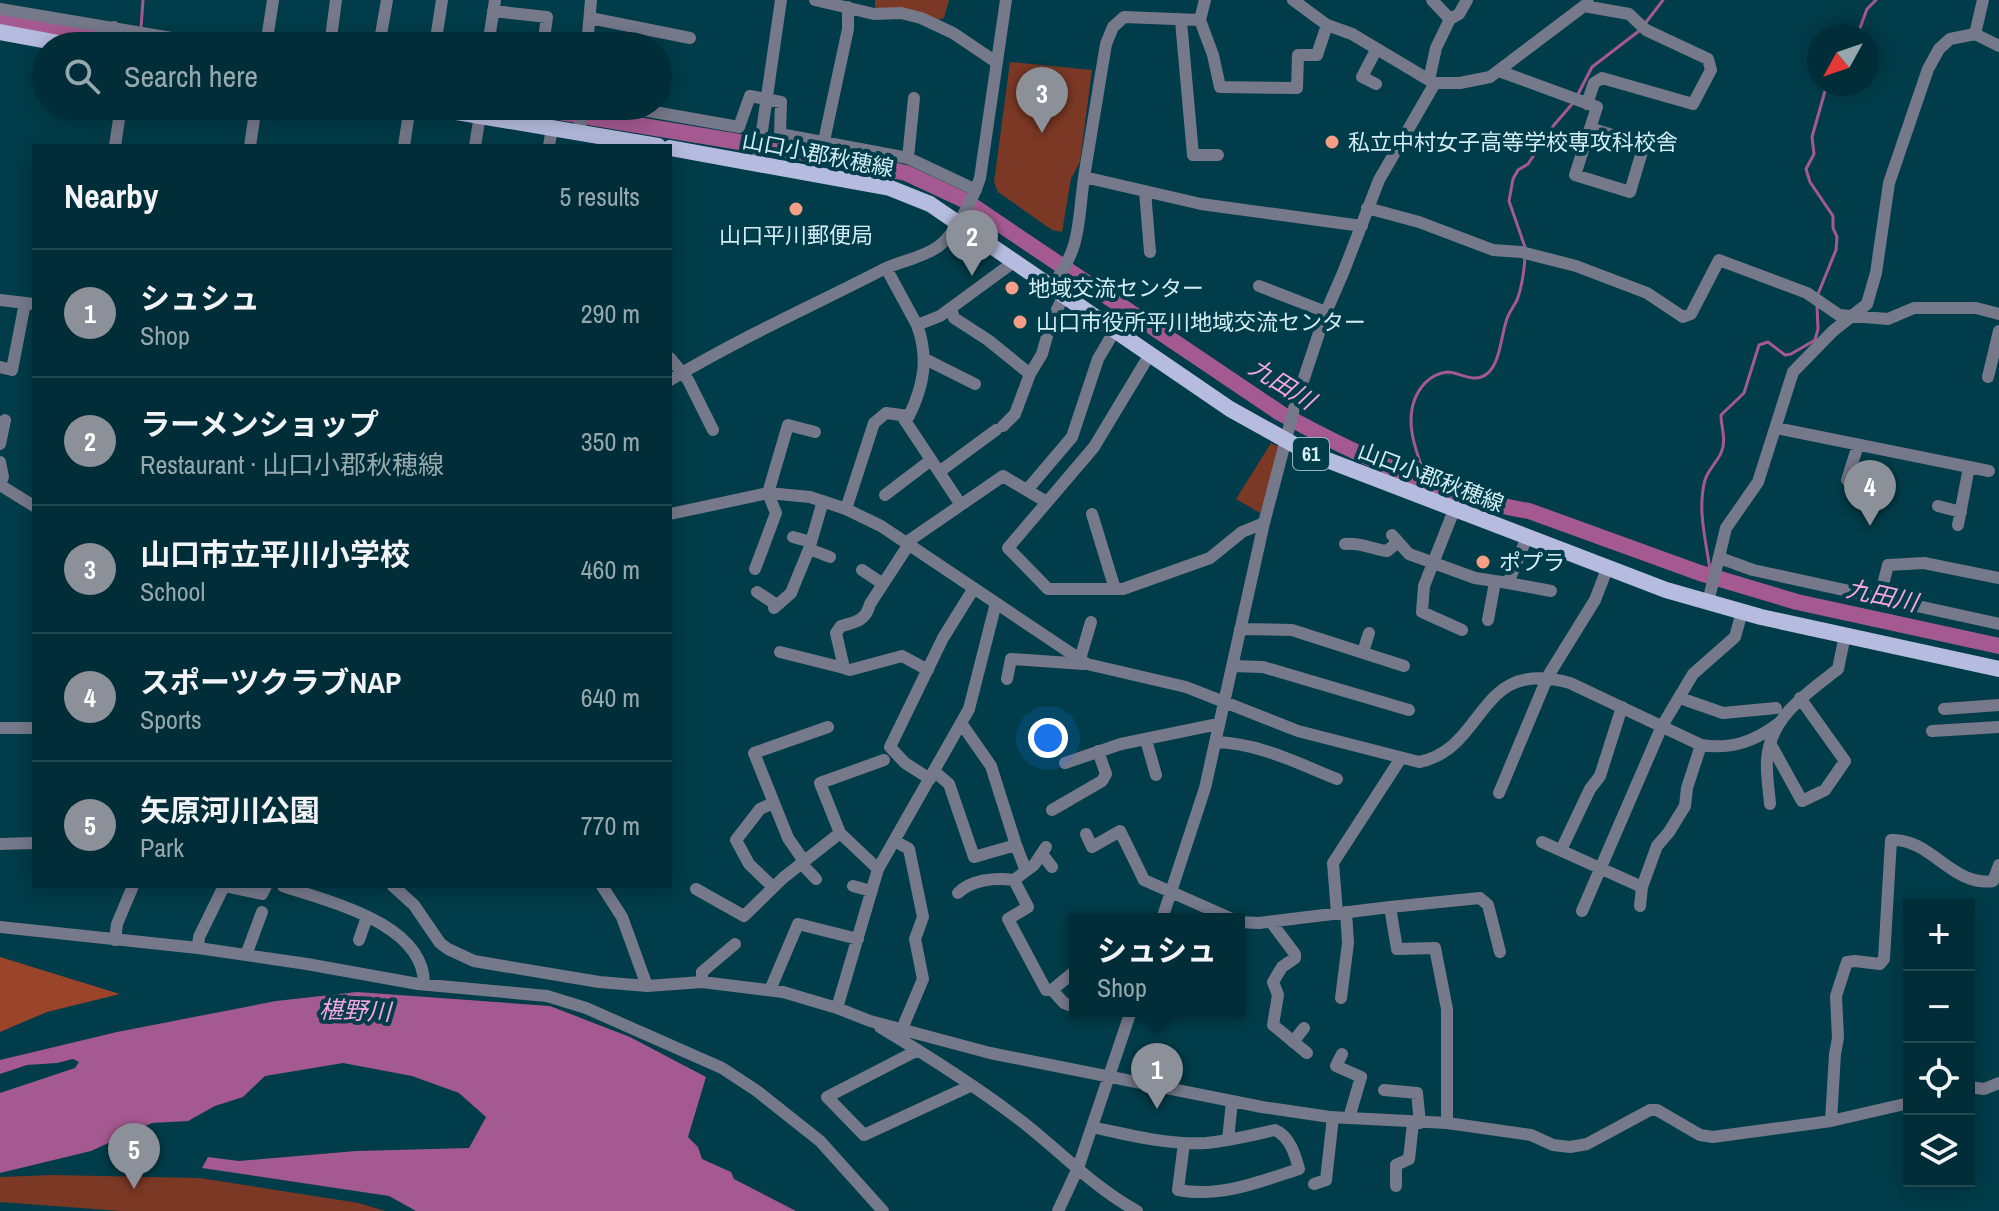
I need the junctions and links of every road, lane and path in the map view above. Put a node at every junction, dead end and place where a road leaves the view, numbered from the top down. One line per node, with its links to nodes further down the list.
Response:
1 (273, 0): 27 (street)
2 (336, 0): 28 (street)
3 (387, 0): 29 (street)
4 (442, 0): 30 (street)
5 (591, 0): 18 (street)
6 (781, 0): 45 (street)
7 (815, 0): 16 (street)
8 (1006, 0): 41 (street)
9 (1205, 0): 20 (street)
10 (1293, 0): 22 (street)
11 (1432, 0): 19 (street)
12 (1467, 0): 19 (street)
13 (1983, 0): 36 (street)
14 (1587, 3): 42 (street); 47 (street)
15 (494, 5): 31 (street); 32 (street)
16 (848, 7): 41 (street); 60 (street)
17 (0, 9): 23 (street)
18 (590, 18): 33 (street); 34 (street)
19 (1450, 19): 43 (street)
20 (1200, 20): 21 (street); 22 (street)
21 (1181, 21): 70 (street); 73 (street)
22 (1327, 25): 40 (street)
23 (114, 29): 25 (street); 26 (street)
24 (0, 32): 37 (main road)
25 (114, 32)
26 (134, 32)
27 (268, 32)
28 (332, 32)
29 (381, 32)
30 (437, 32)
31 (490, 32)
32 (545, 32)
33 (588, 32)
34 (660, 32)
35 (672, 34): 38 (street)
36 (1975, 34): 39 (street); 89 (street)
37 (32, 38)
38 (690, 38)
39 (1999, 46)
40 (1376, 50): 43 (street); 44 (street)
41 (996, 62): 75 (street)
42 (1499, 71): 43 (street); 47 (street)
43 (1432, 81): 76 (street)
44 (1376, 84)
45 (765, 98): 48 (street); 60 (street); 71 (street)
46 (914, 98): 55 (street)
47 (1587, 104): 59 (street)
48 (672, 115)
49 (119, 120): 61 (street)
50 (254, 120): 62 (street)
51 (408, 120): 63 (street)
52 (479, 120): 64 (street)
53 (508, 120): 57 (main road)
54 (581, 120): 58 (street)
55 (912, 120): 56 (street); 72 (street)
56 (928, 121)
57 (552, 128): 58 (main road); 65 (street)
58 (580, 128): 66 (main road)
59 (1590, 128): 67 (street); 67 (street)
60 (824, 141): 72 (street)
61 (115, 144)
62 (250, 144)
63 (404, 144)
64 (475, 144)
65 (549, 144)
66 (649, 144)
67 (1644, 145): 69 (street)
68 (672, 148): 71 (main road, 山口小郡秋穂線 / 61)
69 (1661, 149)
70 (1218, 155)
71 (758, 158): 77 (main road, 山口小郡秋穂線 / 61)
72 (908, 158): 75 (street)
73 (1084, 177): 74 (street); 83 (street)
74 (1145, 191): 78 (street); 79 (street)
75 (975, 192): 77 (street)
76 (1367, 208): 78 (street); 89 (street)
77 (960, 217): 80 (main road, 山口小郡秋穂線 / 61); 81 (street)
78 (1362, 226): 87 (street)
79 (1150, 252)
80 (1015, 261): 83 (main road, 山口小郡秋穂線 / 61); 86 (street)
81 (886, 268): 90 (street); 98 (street)
82 (1259, 286): 87 (street)
83 (1057, 287): 91 (main road, 山口小郡秋穂線 / 61); 99 (street)
84 (0, 300): 85 (street)
85 (29, 304): 97 (street)
86 (951, 309): 90 (street); 99 (street)
87 (1326, 312): 108 (street)
88 (1999, 314): 89 (street)
89 (1853, 317): 105 (street)
90 (917, 325): 94 (street)
91 (1115, 330): 93 (main road, 山口小郡秋穂線 / 61); 118 (street)
92 (1999, 331): 95 (street)
93 (1150, 354): 108 (main road, 山口小郡秋穂線 / 61); 146 (street)
94 (925, 359): 102 (street); 103 (street)
95 (1996, 359): 100 (street)
96 (672, 360): 98 (street)
97 (8, 373)
98 (683, 373): 101 (street); 106 (street)
99 (1030, 374): 115 (street)
100 (1988, 377)
101 (672, 379)
102 (975, 384)
103 (902, 416): 111 (street); 126 (street)
104 (5, 420): 109 (street)
105 (1776, 428): 110 (street); 138 (street)
106 (713, 430)
107 (815, 432): 119 (street)
108 (1286, 435): 127 (main road, 山口小郡秋穂線 / 61); 130 (street)
109 (0, 444)
110 (1858, 445): 113 (street); 116 (street)
111 (931, 460): 115 (street); 120 (street)
112 (0, 462): 117 (street)
113 (1969, 467): 114 (street); 125 (street)
114 (1989, 471)
115 (939, 472): 124 (street)
116 (1847, 480)
117 (0, 485): 123 (street)
118 (1027, 490): 122 (street); 124 (street)
119 (768, 493): 121 (street); 128 (street); 139 (street)
120 (885, 495)
121 (823, 501): 126 (street); 135 (street)
122 (1045, 501)
123 (32, 505)
124 (961, 505): 133 (street)
125 (1938, 506)
126 (846, 509): 133 (street)
127 (1454, 510): 132 (main road, 山口小郡秋穂線 / 61); 137 (street)
128 (672, 514)
129 (1092, 514): 146 (street)
130 (1264, 523): 146 (street); 156 (street)
131 (793, 537): 135 (street)
132 (1527, 537): 140 (main road, 山口小郡秋穂線 / 61); 143 (street)
133 (908, 543): 144 (street); 145 (street)
134 (1345, 544): 137 (street)
135 (810, 546): 136 (street); 148 (street)
136 (830, 557)
137 (1432, 561): 143 (street); 157 (street)
138 (1719, 561): 149 (street); 150 (street)
139 (755, 569)
140 (1607, 569): 150 (main road, 山口小郡秋穂線 / 61); 168 (street)
141 (862, 570): 144 (street)
142 (1999, 578): 149 (street)
143 (1501, 582): 147 (street); 153 (street)
144 (883, 584): 165 (street)
145 (974, 588): 151 (street); 167 (street)
146 (1115, 589)
147 (1551, 591)
148 (757, 592)
149 (1880, 596): 155 (street)
150 (1709, 598): 152 (main road, 山口小郡秋穂線 / 61)
151 (996, 603): 162 (street); 178 (street)
152 (1742, 612): 159 (main road, 山口小郡秋穂線 / 61); 170 (street)
153 (1488, 620)
154 (1091, 622): 162 (street)
155 (1999, 624)
156 (1240, 629): 161 (street); 163 (street)
157 (1462, 630)
158 (1369, 633): 161 (street)
159 (1845, 635): 166 (main road, 山口小郡秋穂線 / 61); 171 (street)
160 (780, 652): 165 (street)
161 (1363, 652): 164 (street)
162 (1084, 662): 169 (street); 172 (street)
163 (1232, 666): 172 (street); 177 (street)
164 (1404, 666)
165 (844, 668): 167 (street)
166 (1999, 669)
167 (928, 670): 195 (street)
168 (1548, 676): 174 (street); 192 (street); 198 (street)
169 (1007, 679)
170 (1680, 698): 175 (street); 181 (street)
171 (1800, 698): 179 (street); 189 (street)
172 (1223, 701): 180 (street); 192 (street)
173 (1999, 705): 176 (street)
174 (1622, 707): 181 (street); 209 (street)
175 (1776, 708)
176 (1944, 709)
177 (1409, 710)
178 (961, 723): 195 (street); 208 (street)
179 (1779, 723): 189 (street); 190 (street)
180 (1218, 724): 187 (street); 188 (street)
181 (1662, 726): 190 (street); 214 (street)
182 (828, 727): 199 (street)
183 (1999, 727): 186 (street)
184 (0, 728): 185 (street)
185 (32, 728)
186 (1932, 731)
187 (1146, 740): 191 (street); 196 (street)
188 (1215, 742): 197 (street); 230 (street)
189 (1770, 743): 200 (street)
190 (1701, 745): 220 (street)
191 (1098, 751): 194 (street); 201 (street)
192 (1401, 758): 238 (street)
193 (884, 760): 202 (street)
194 (1065, 763)
195 (932, 775): 204 (street); 208 (street)
196 (1156, 775)
197 (1337, 779)
198 (1499, 793)
199 (773, 803): 210 (street); 219 (street)
200 (1770, 804)
201 (1052, 810)
202 (840, 833): 210 (street); 213 (street)
203 (1086, 834): 230 (street)
204 (895, 841): 213 (street); 264 (street)
205 (1542, 842): 209 (street)
206 (32, 843): 207 (street)
207 (0, 844)
208 (1016, 845): 215 (street)
209 (1561, 850): 214 (street)
210 (803, 862): 216 (street); 219 (street)
211 (1999, 865): 278 (street)
212 (1052, 867): 215 (street)
213 (878, 869): 229 (street)
214 (1600, 869): 220 (street); 234 (street)
215 (1026, 871): 217 (street)
216 (816, 879)
217 (1014, 880): 231 (street); 257 (street)
218 (853, 886): 229 (street)
219 (773, 887): 228 (street)
220 (1642, 887): 232 (street)
221 (132, 888): 244 (street)
222 (223, 888): 248 (street)
223 (234, 888): 224 (street)
224 (265, 888)
225 (288, 888): 239 (street)
226 (395, 888): 246 (street)
227 (603, 888): 255 (street)
228 (696, 889)
229 (871, 891): 243 (street)
230 (1172, 891): 236 (street); 237 (street)
231 (958, 893)
232 (1640, 906)
233 (1390, 907): 238 (street); 249 (street); 280 (street)
234 (1582, 911)
235 (262, 912): 250 (street)
236 (1164, 913)
237 (1219, 913)
238 (1341, 913): 240 (street); 258 (street)
239 (367, 917): 245 (street); 251 (street)
240 (1271, 922): 241 (street); 265 (street)
241 (1245, 923)
242 (0, 927): 244 (street)
243 (858, 939): 256 (street); 260 (street)
244 (115, 940): 248 (street)
245 (359, 940)
246 (438, 940): 251 (street); 255 (street)
247 (735, 944): 253 (street)
248 (198, 948): 250 (street)
249 (1500, 952)
250 (246, 955): 254 (street)
251 (416, 955): 254 (street)
252 (1069, 976): 257 (street)
253 (702, 982): 255 (street); 256 (street)
254 (424, 984): 287 (street)
255 (647, 986)
256 (770, 990): 260 (street)
257 (1052, 990): 259 (street)
258 (1341, 998)
259 (1069, 1005)
260 (837, 1008): 262 (street)
261 (1129, 1017): 269 (street)
262 (870, 1021): 264 (street); 266 (street)
263 (1304, 1028): 265 (street)
264 (902, 1029): 269 (street)
265 (1293, 1042): 267 (street)
266 (918, 1050): 271 (street); 271 (street)
267 (1307, 1053)
268 (1342, 1054): 277 (street)
269 (1111, 1075): 274 (street); 281 (street)
270 (1999, 1083): 272 (street)
271 (970, 1086): 284 (street)
272 (1975, 1088)
273 (1384, 1090): 279 (street)
274 (1232, 1101): 276 (street); 282 (street)
275 (1903, 1104): 278 (street)
276 (1333, 1117): 277 (street); 285 (street)
277 (1349, 1118): 279 (street)
278 (1831, 1121): 280 (street)
279 (1416, 1123): 280 (street); 286 (street)
280 (1447, 1123)
281 (1092, 1127): 283 (street); 284 (street)
282 (1228, 1140): 283 (street); 283 (street)
283 (1184, 1143)
284 (1078, 1168): 288 (street); 289 (street)
285 (1314, 1184)
286 (1396, 1186)
287 (883, 1211)
288 (1058, 1211)
289 (1137, 1211)

